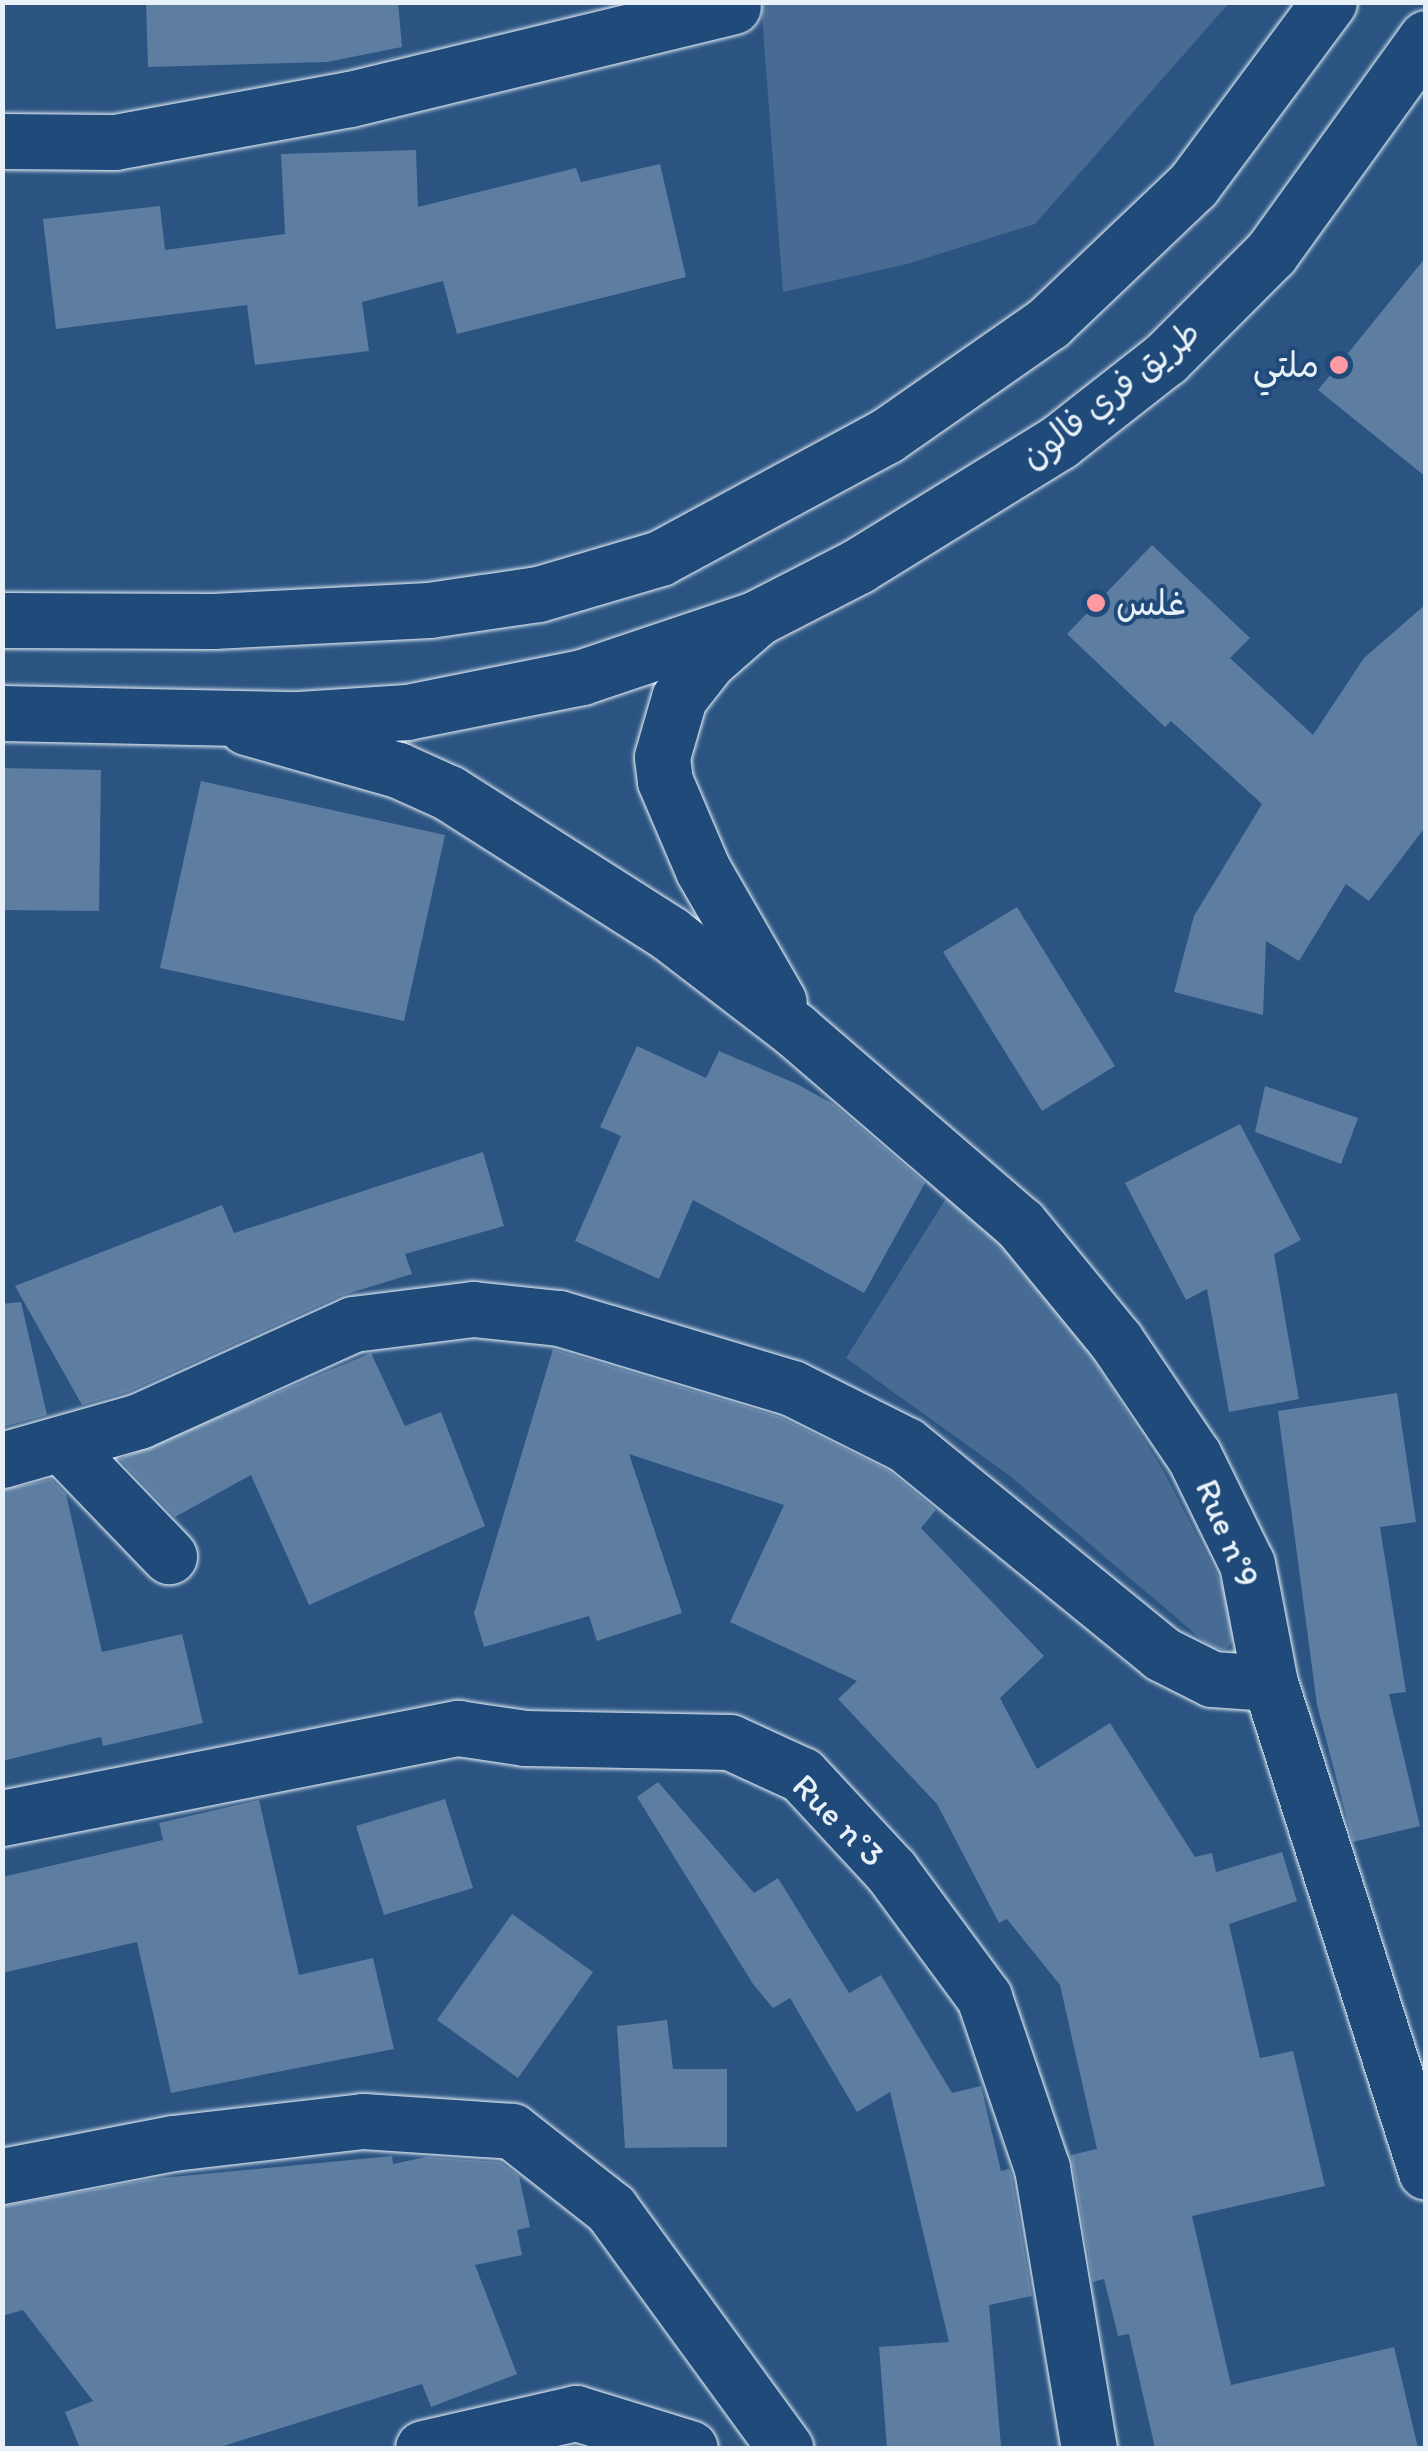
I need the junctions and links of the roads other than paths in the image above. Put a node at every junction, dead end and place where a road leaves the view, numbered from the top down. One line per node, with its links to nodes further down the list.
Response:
1 (1329, 2): 6 (main road)
2 (733, 6): 4 (main road)
3 (1426, 38): 5 (main road, طريق فري فالون)
4 (2, 141)
5 (757, 618): 8 (main road); 9 (main road)
6 (2, 620)
7 (2, 713): 8 (main road)
8 (208, 718): 9 (main road)
9 (796, 1030): 13 (main road, Rue n°9)
10 (63, 1446): 11 (main road); 12 (main road); 13 (main road)
11 (2, 1460)
12 (169, 1556)
13 (1270, 1683): 15 (main road, Rue n°9)
14 (2, 1818): 20 (main road, Rue n°3)
15 (1426, 2172)
16 (2, 2176): 19 (main road)
17 (423, 2448): 18 (main road)
18 (690, 2448)
19 (785, 2448)
20 (1088, 2448)

